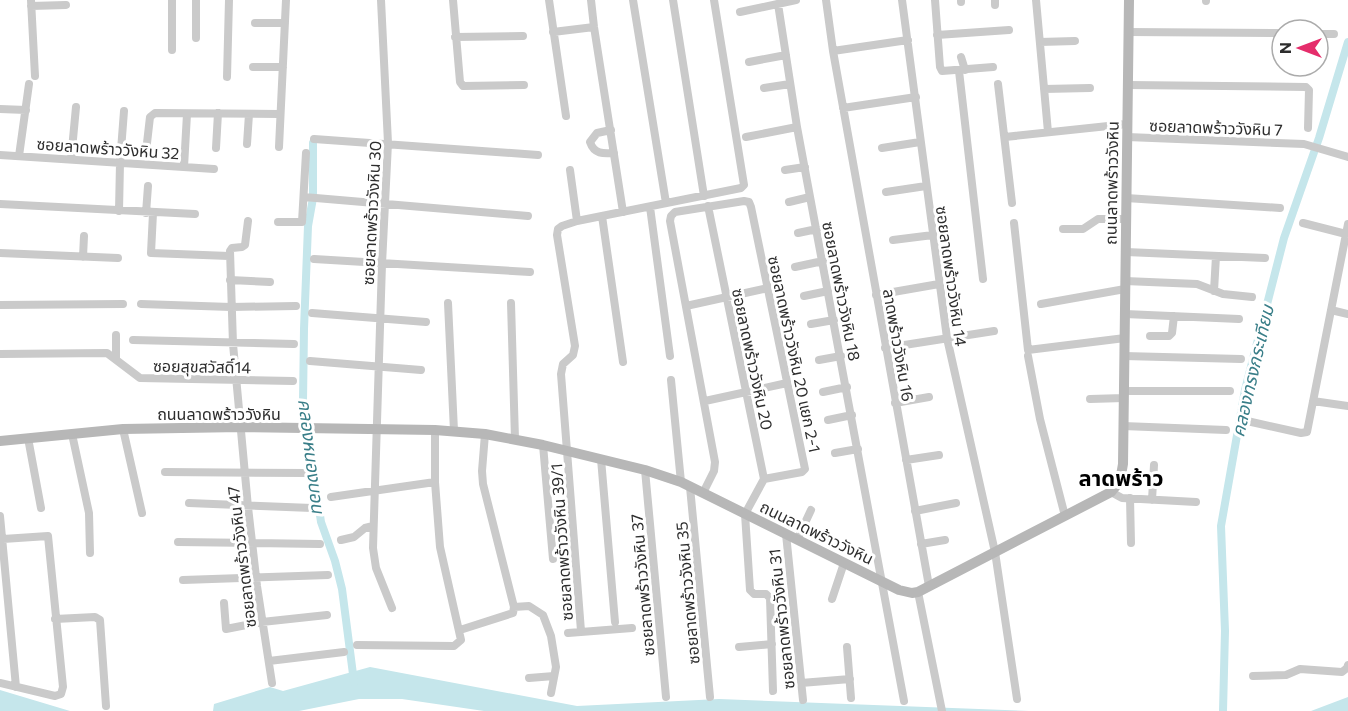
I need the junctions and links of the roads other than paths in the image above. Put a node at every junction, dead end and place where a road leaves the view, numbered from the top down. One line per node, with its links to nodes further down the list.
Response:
1 (172, 0): 39 (street)
2 (196, 0): 35 (street)
3 (230, 0): 49 (street)
4 (286, 0): 24 (street)
5 (381, 0): 80 (street, ซอยลาดพร้าววังหิน 30)
6 (453, 0): 34 (street)
7 (549, 0): 27 (street)
8 (591, 0): 25 (street)
9 (633, 0): 106 (street)
10 (673, 0): 101 (street)
11 (714, 0): 101 (street)
12 (795, 0): 20 (street)
13 (826, 0): 40 (street, ลาดพร้าววังหิน 16)
14 (902, 0): 36 (street, ซอยลาดพร้าววังหิน 14)
15 (935, 0): 32 (street)
16 (1036, 0): 38 (street)
17 (1129, 0): 28 (main road, ถนนลาดพร้าววังหิน)
18 (31, 3): 21 (street); 48 (street)
19 (757, 4): 20 (street); 22 (street)
20 (778, 4): 41 (street, ซอยลาดพร้าววังหิน 18)
21 (66, 6)
22 (740, 12)
23 (255, 22): 24 (street)
24 (285, 23): 46 (street)
25 (594, 27): 27 (street); 72 (street)
26 (1009, 30): 32 (street)
27 (554, 32): 68 (street)
28 (1128, 32): 29 (street); 54 (main road, ถนนลาดพร้าววังหิน)
29 (1270, 33)
30 (1330, 34): 31 (street)
31 (1334, 34)
32 (937, 35): 47 (street)
33 (523, 36): 34 (street)
34 (455, 37): 53 (street)
35 (196, 38)
36 (908, 40): 40 (street); 58 (street, ซอยลาดพร้าววังหิน 14)
37 (1074, 41): 38 (street)
38 (1040, 42): 56 (street)
39 (172, 50)
40 (833, 51): 60 (street, ลาดพร้าววังหิน 16)
41 (786, 56): 43 (street); 51 (street, ซอยลาดพร้าววังหิน 18)
42 (961, 57): 47 (street)
43 (749, 62)
44 (253, 67): 46 (street)
45 (993, 67): 47 (street)
46 (283, 68): 67 (street)
47 (962, 71): 145 (street)
48 (35, 76)
49 (227, 77)
50 (28, 84): 62 (street)
51 (790, 84): 55 (street); 70 (street, ซอยลาดพร้าววังหิน 18)
52 (998, 84): 75 (street)
53 (524, 86)
54 (1128, 86): 69 (main road, ถนนลาดพร้าววังหิน); 71 (street)
55 (764, 88)
56 (1044, 88): 57 (street); 73 (street)
57 (1090, 88)
58 (916, 97): 60 (street); 79 (street, ซอยลาดพร้าววังหิน 14)
59 (76, 107): 91 (street)
60 (843, 108): 153 (street, ลาดพร้าววังหิน 16)
61 (0, 109): 62 (street)
62 (26, 110): 89 (street)
63 (124, 111): 92 (street)
64 (219, 113): 65 (street); 66 (street); 84 (street)
65 (187, 114): 78 (street); 93 (street)
66 (249, 114): 67 (street); 81 (street)
67 (279, 114): 82 (street)
68 (566, 116)
69 (1127, 124): 73 (street); 76 (main road, ถนนลาดพร้าววังหิน)
70 (797, 127): 74 (street); 94 (street, ซอยลาดพร้าววังหิน 18)
71 (1308, 128)
72 (610, 130): 86 (street); 86 (street)
73 (1048, 132): 75 (street)
74 (746, 137)
75 (1005, 137): 107 (street)
76 (1127, 137): 90 (street, ซอยลาดพร้าววังหิน 7); 104 (main road, ถนนลาดพร้าววังหิน)
77 (314, 139): 80 (street)
78 (147, 142)
79 (920, 142): 83 (street); 99 (street, ซอยลาดพร้าววังหิน 14)
80 (388, 143): 88 (street); 109 (street, ซอยลาดพร้าววังหิน 30)
81 (247, 144)
82 (279, 147)
83 (882, 147)
84 (216, 148)
85 (306, 153): 103 (street)
86 (614, 153): 114 (street)
87 (0, 155): 89 (street, ซอยลาดพร้าววังหิน 32)
88 (538, 155)
89 (19, 156): 91 (street, ซอยลาดพร้าววังหิน 32)
90 (1348, 157)
91 (70, 160): 92 (street, ซอยลาดพร้าววังหิน 32)
92 (120, 163): 93 (street, ซอยลาดพร้าววังหิน 32); 113 (street)
93 (184, 166): 95 (street, ซอยลาดพร้าววังหิน 32)
94 (805, 166): 97 (street); 102 (street, ซอยลาดพร้าววังหิน 18)
95 (214, 169)
96 (570, 170): 121 (street)
97 (785, 170)
98 (148, 186): 115 (street)
99 (926, 186): 100 (street); 130 (street, ซอยลาดพร้าววังหิน 14)
100 (886, 192)
101 (704, 196): 106 (street)
102 (810, 197): 105 (street); 126 (street, ซอยลาดพร้าววังหิน 18)
103 (310, 198): 109 (street); 122 (street)
104 (1126, 198): 112 (street); 119 (main road, ถนนลาดพร้าววังหิน)
105 (789, 202)
106 (666, 203): 111 (street)
107 (1012, 203)
108 (0, 204): 113 (street)
109 (384, 204): 117 (street); 142 (street, ซอยลาดพร้าววังหิน 30)
110 (708, 206): 150 (street, ซอยลาดพร้าววังหิน 20 แยก 2-1); 155 (street, ซอยลาดพร้าววังหิน 20); 164 (street)
111 (650, 207): 114 (street); 189 (street)
112 (1280, 208)
113 (119, 212): 115 (street)
114 (623, 212): 118 (street)
115 (149, 213): 116 (street); 135 (street)
116 (195, 214)
117 (528, 216)
118 (602, 216): 121 (street); 194 (street)
119 (1126, 219): 127 (street); 133 (main road, ถนนลาดพร้าววังหิน)
120 (248, 221): 135 (street)
121 (577, 221): 229 (street, ซอยลาดพร้าววังหิน 39/1)
122 (278, 222)
123 (1014, 222): 185 (street)
124 (1303, 223): 129 (street)
125 (1348, 224): 129 (street)
126 (817, 229): 128 (street); 141 (street, ซอยลาดพร้าววังหิน 18)
127 (1063, 229)
128 (798, 233)
129 (1346, 234): 166 (street)
130 (933, 235): 132 (street); 148 (street, ซอยลาดพร้าววังหิน 14)
131 (84, 236): 137 (street)
132 (893, 240)
133 (1126, 252): 136 (street); 149 (main road, ถนนลาดพร้าววังหิน)
134 (0, 253): 137 (street)
135 (229, 256): 146 (street)
136 (1216, 256): 139 (street); 152 (street)
137 (83, 257): 138 (street)
138 (118, 258)
139 (1265, 258)
140 (314, 259): 142 (street)
141 (823, 261): 143 (street); 151 (street, ซอยลาดพร้าววังหิน 18)
142 (382, 264): 144 (street); 171 (street, ซอยลาดพร้าววังหิน 30)
143 (795, 267)
144 (530, 272)
145 (983, 279)
146 (230, 280): 147 (street); 165 (street)
147 (270, 282)
148 (939, 284): 153 (street); 179 (street, ซอยลาดพร้าววังหิน 14)
149 (1125, 285): 152 (street); 161 (street); 168 (main road, ถนนลาดพร้าววังหิน)
150 (768, 288): 155 (street); 200 (street, ซอยลาดพร้าววังหิน 20 แยก 2-1)
151 (828, 291): 154 (street); 173 (street, ซอยลาดพร้าววังหิน 18)
152 (1214, 291): 156 (street)
153 (876, 295): 184 (street, ลาดพร้าววังหิน 16)
154 (804, 296)
155 (726, 297): 164 (street); 203 (street, ซอยลาดพร้าววังหิน 20)
156 (1252, 297)
157 (448, 303): 221 (street)
158 (511, 303): 225 (street)
159 (123, 304): 162 (street)
160 (141, 304): 165 (street)
161 (1041, 304)
162 (0, 305)
163 (296, 306): 165 (street)
164 (686, 306): 208 (street)
165 (231, 307): 182 (street)
166 (1330, 310): 169 (street); 209 (street)
167 (312, 314): 171 (street)
168 (1125, 314): 170 (street); 180 (main road, ถนนลาดพร้าววังหิน)
169 (1348, 314)
170 (1174, 316): 172 (street); 178 (street)
171 (380, 319): 174 (street); 195 (street, ซอยลาดพร้าววังหิน 30)
172 (1239, 319)
173 (834, 320): 175 (street); 187 (street, ซอยลาดพร้าววังหิน 18)
174 (426, 322)
175 (811, 324)
176 (994, 331): 179 (street)
177 (116, 335): 190 (street)
178 (1150, 336)
179 (947, 338): 184 (street); 271 (street, ซอยลาดพร้าววังหิน 14)
180 (1125, 338): 185 (street); 188 (main road, ถนนลาดพร้าววังหิน)
181 (133, 340): 182 (street)
182 (233, 344): 183 (street); 198 (street)
183 (294, 344)
184 (885, 348): 210 (street, ลาดพร้าววังหิน 16)
185 (1028, 353): 259 (street)
186 (0, 354): 190 (street, ซอยสุขสวัสดิ์14)
187 (841, 356): 192 (street); 201 (street, ซอยลาดพร้าววังหิน 18)
188 (1124, 356): 191 (street); 205 (main road, ถนนลาดพร้าววังหิน)
189 (670, 357)
190 (116, 359): 198 (street, ซอยสุขสวัสดิ์14)
191 (1241, 359)
192 (819, 360)
193 (310, 361): 195 (street)
194 (623, 362)
195 (379, 368): 196 (street); 217 (street, ซอยลาดพร้าววังหิน 30)
196 (422, 370)
197 (671, 380): 241 (street, ซอยลาดพร้าววังหิน 35)
198 (237, 381): 199 (street, ซอยสุขสวัสดิ์14); 216 (street)
199 (293, 381)
200 (787, 383): 203 (street); 239 (street, ซอยลาดพร้าววังหิน 20 แยก 2-1)
201 (847, 387): 204 (street); 212 (street, ซอยลาดพร้าววังหิน 18)
202 (1230, 391): 205 (street)
203 (746, 392): 208 (street); 239 (street, ซอยลาดพร้าววังหิน 20)
204 (823, 392)
205 (1124, 394): 207 (street); 215 (main road, ถนนลาดพร้าววังหิน)
206 (929, 397): 210 (street)
207 (1090, 399)
208 (705, 401): 244 (street)
209 (1313, 401): 211 (street); 214 (street)
210 (895, 403): 233 (street, ลาดพร้าววังหิน 16)
211 (1348, 406)
212 (852, 415): 213 (street); 228 (street, ซอยลาดพร้าววังหิน 18)
213 (828, 420)
214 (1247, 421)
215 (1123, 426): 220 (street); 243 (main road, ถนนลาดพร้าววังหิน)
216 (241, 427): 217 (main road, ถนนลาดพร้าววังหิน); 218 (main road, ถนนลาดพร้าววังหิน); 237 (street, ซอยลาดพร้าววังหิน 47)
217 (377, 428): 219 (main road, ถนนลาดพร้าววังหิน); 242 (street, ซอยลาดพร้าววังหิน 30)
218 (123, 429): 222 (main road, ถนนลาดพร้าววังหิน); 256 (street)
219 (435, 430): 221 (main road, ถนนลาดพร้าววังหิน); 240 (street)
220 (1226, 430)
221 (454, 431): 223 (main road, ถนนลาดพร้าววังหิน)
222 (72, 434): 224 (main road, ถนนลาดพร้าววังหิน); 272 (street)
223 (485, 434): 225 (main road, ถนนลาดพร้าววังหิน); 283 (street)
224 (28, 438): 226 (main road, ถนนลาดพร้าววังหิน); 252 (street)
225 (515, 440): 227 (main road, ถนนลาดพร้าววังหิน)
226 (0, 441)
227 (543, 445): 229 (main road, ถนนลาดพร้าววังหิน); 273 (street)
228 (858, 449): 230 (street); 278 (street, ซอยลาดพร้าววังหิน 18)
229 (568, 451): 232 (main road, ถนนลาดพร้าววังหิน); 291 (street, ซอยลาดพร้าววังหิน 39/1)
230 (835, 453)
231 (939, 455): 233 (street)
232 (602, 459): 235 (main road, ถนนลาดพร้าววังหิน); 288 (street)
233 (906, 460): 255 (street, ลาดพร้าววังหิน 16)
234 (1154, 465): 247 (street)
235 (645, 470): 241 (main road, ถนนลาดพร้าววังหิน); 310 (street, ซอยลาดพร้าววังหิน 37)
236 (165, 472): 237 (street)
237 (245, 473): 238 (street); 251 (street, ซอยลาดพร้าววังหิน 47)
238 (307, 473)
239 (764, 478): 257 (street)
240 (435, 482): 242 (street); 290 (street)
241 (686, 484): 244 (main road, ถนนลาดพร้าววังหิน); 311 (street, ซอยลาดพร้าววังหิน 35)
242 (375, 491): 245 (street); 260 (street, ซอยลาดพร้าววังหิน 30)
243 (1111, 492): 246 (street); 259 (main road)
244 (703, 493): 257 (main road, ถนนลาดพร้าววังหิน)
245 (331, 497)
246 (1130, 498): 247 (street); 267 (street)
247 (1152, 500): 248 (street)
248 (1196, 502)
249 (189, 503): 251 (street)
250 (956, 503): 255 (street)
251 (248, 507): 253 (street); 268 (street, ซอยลาดพร้าววังหิน 47)
252 (41, 508)
253 (312, 508)
254 (812, 510): 264 (street)
255 (915, 511): 270 (street, ลาดพร้าววังหิน 16)
256 (142, 513)
257 (745, 514): 261 (main road, ถนนลาดพร้าววังหิน); 293 (street)
258 (0, 516): 262 (street)
259 (1065, 516): 271 (main road)
260 (374, 526): 263 (street); 284 (street, ซอยลาดพร้าววังหิน 30)
261 (786, 534): 264 (main road, ถนนลาดพร้าววังหิน); 304 (street, ซอยลาดพร้าววังหิน 31)
262 (3, 539): 286 (street); 307 (street)
263 (341, 540)
264 (797, 540): 274 (main road, ถนนลาดพร้าววังหิน)
265 (945, 540): 270 (street)
266 (178, 542): 268 (street)
267 (1131, 543)
268 (252, 544): 269 (street); 276 (street, ซอยลาดพร้าววังหิน 47)
269 (320, 544)
270 (921, 544): 279 (street, ลาดพร้าววังหิน 16)
271 (995, 552): 279 (main road); 313 (street, ซอยลาดพร้าววังหิน 14)
272 (90, 553)
273 (553, 559)
274 (844, 563): 278 (main road, ถนนลาดพร้าววังหิน); 281 (street)
275 (328, 574): 276 (street)
276 (256, 576): 277 (street); 287 (street, ซอยลาดพร้าววังหิน 47)
277 (183, 580)
278 (882, 581): 280 (main road, ถนนลาดพร้าววังหิน); 315 (street, ซอยลาดพร้าววังหิน 18)
279 (929, 586): 280 (main road)
280 (918, 592): 317 (street)
281 (832, 599)
282 (224, 603): 287 (street)
283 (514, 607): 290 (street); 300 (street)
284 (392, 608)
285 (327, 615): 287 (street)
286 (55, 619): 307 (street); 316 (street)
287 (262, 622): 298 (street, ซอยลาดพร้าววังหิน 47)
288 (615, 622)
289 (632, 628): 291 (street)
290 (460, 630): 294 (street)
291 (581, 631): 292 (street)
292 (568, 633)
293 (772, 644): 296 (street); 308 (street)
294 (357, 645)
295 (847, 646): 303 (street)
296 (739, 647)
297 (344, 652): 298 (street)
298 (269, 661): 306 (street, ซอยลาดพร้าววังหิน 47)
299 (1348, 665): 301 (street)
300 (554, 676): 302 (street); 309 (street)
301 (1253, 676)
302 (529, 678)
303 (850, 679): 304 (street); 312 (street)
304 (801, 682): 314 (street, ซอยลาดพร้าววังหิน 31)
305 (0, 683): 307 (street)
306 (273, 683)
307 (16, 687)
308 (773, 691)
309 (551, 693)
310 (666, 697)
311 (710, 697)
312 (851, 698)
313 (1017, 699)
314 (803, 700)
315 (904, 700)
316 (106, 706)
317 (941, 707)

